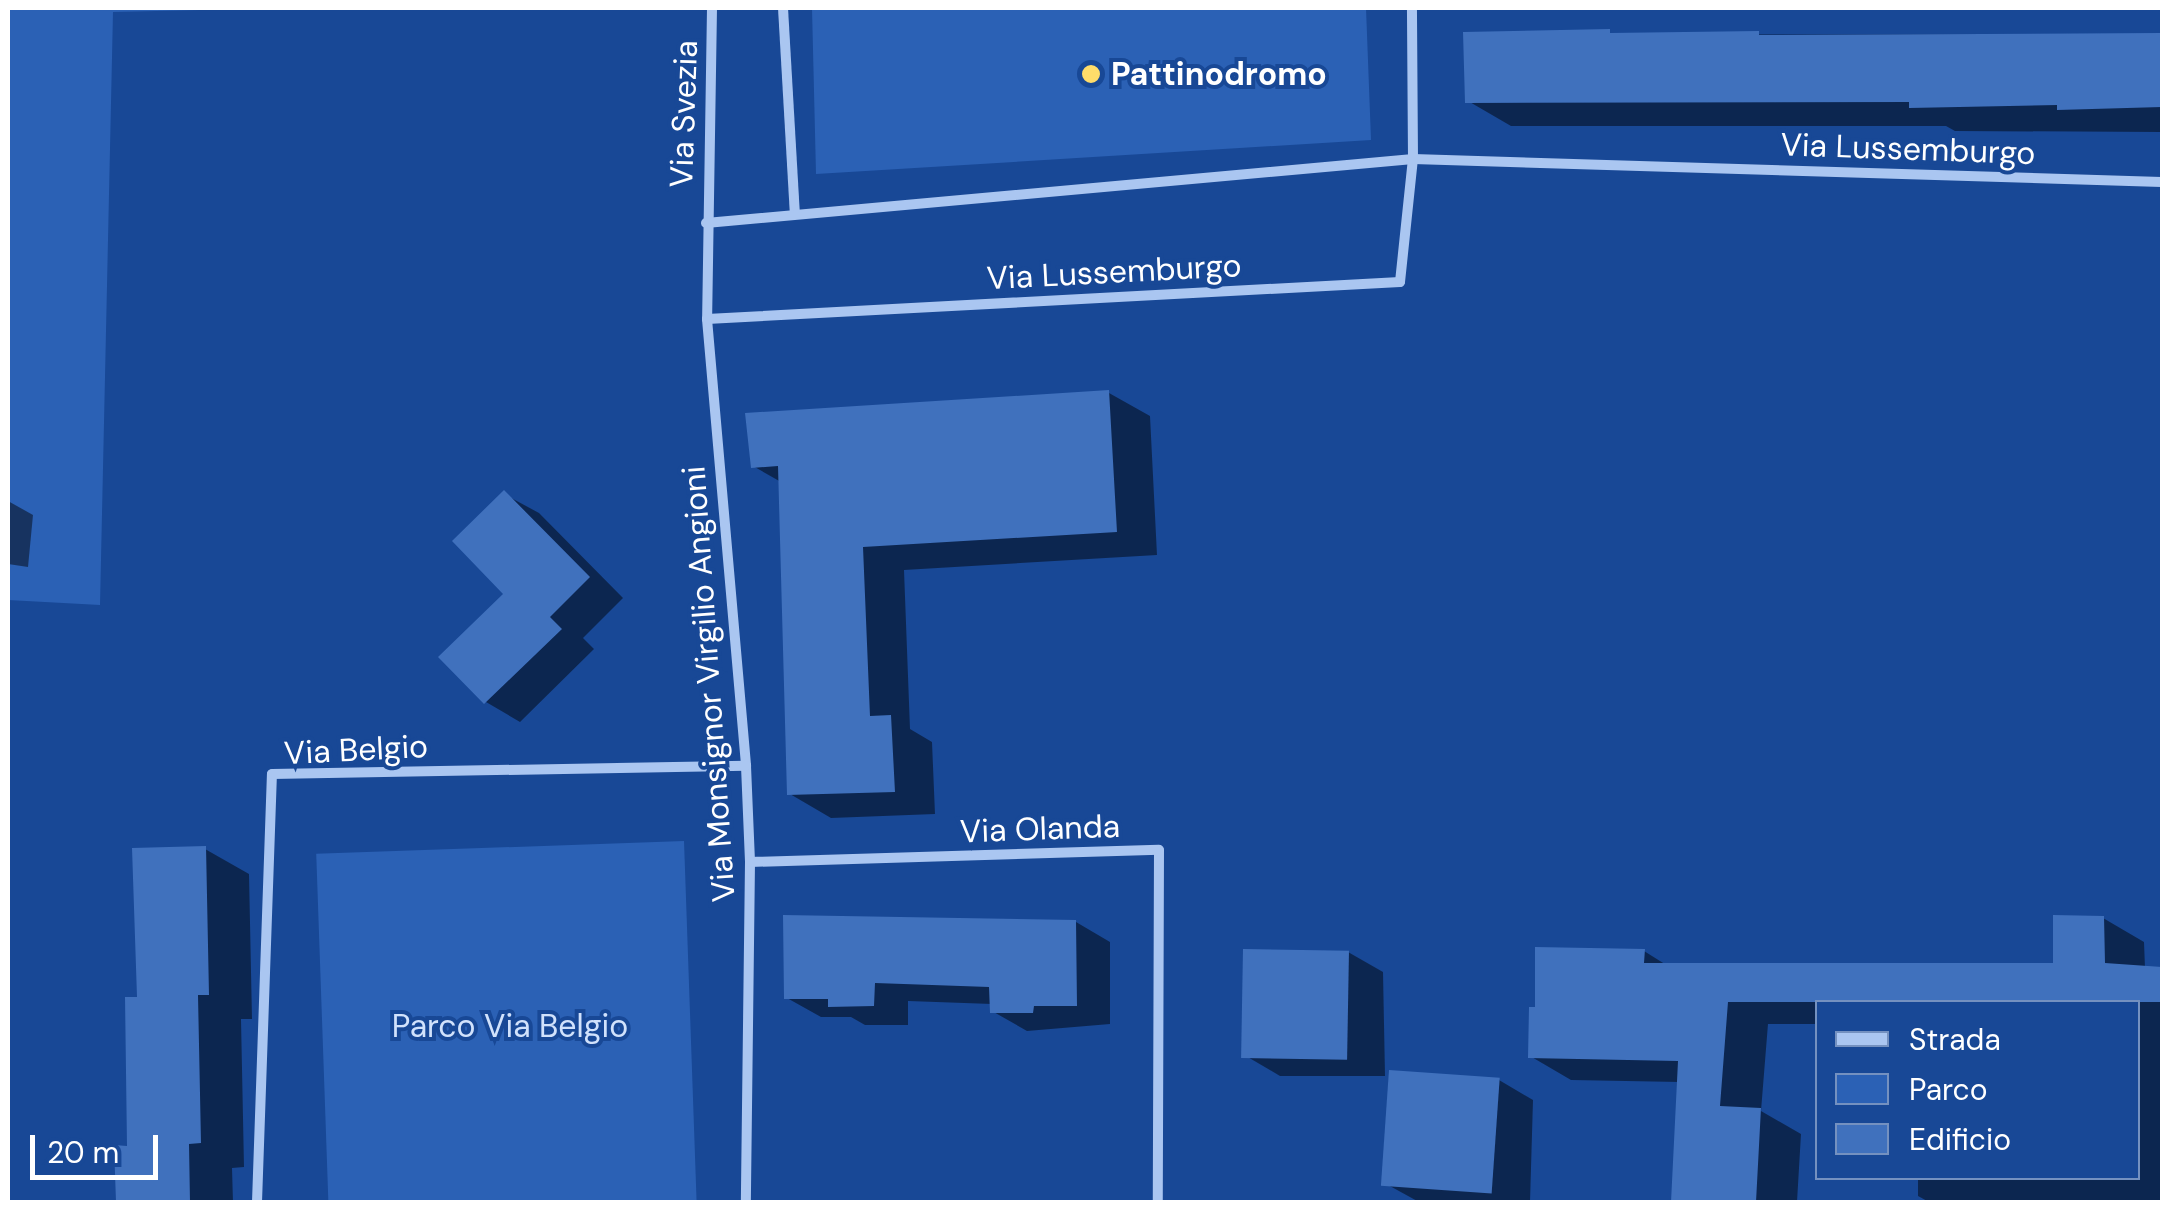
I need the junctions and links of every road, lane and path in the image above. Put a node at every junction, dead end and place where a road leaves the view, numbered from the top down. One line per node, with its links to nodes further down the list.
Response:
1 (712, 8): 7 (street, Via Svezia)
2 (783, 8): 6 (street)
3 (1412, 8): 4 (street)
4 (1413, 159): 5 (street, Via Lussemburgo); 6 (street, Via Lussemburgo); 8 (street, Via Lussemburgo)
5 (2162, 182)
6 (795, 214): 7 (street, Via Lussemburgo)
7 (706, 223): 8 (street, Via Monsignor Virgilio Angioni)
8 (708, 319): 9 (street, Via Monsignor Virgilio Angioni)
9 (746, 766): 10 (street, Via Monsignor Virgilio Angioni); 11 (street, Via Belgio)
10 (750, 862): 12 (street, Via Monsignor Virgilio Angioni); 13 (street, Via Olanda)
11 (257, 1202)
12 (746, 1202)
13 (1158, 1202)

